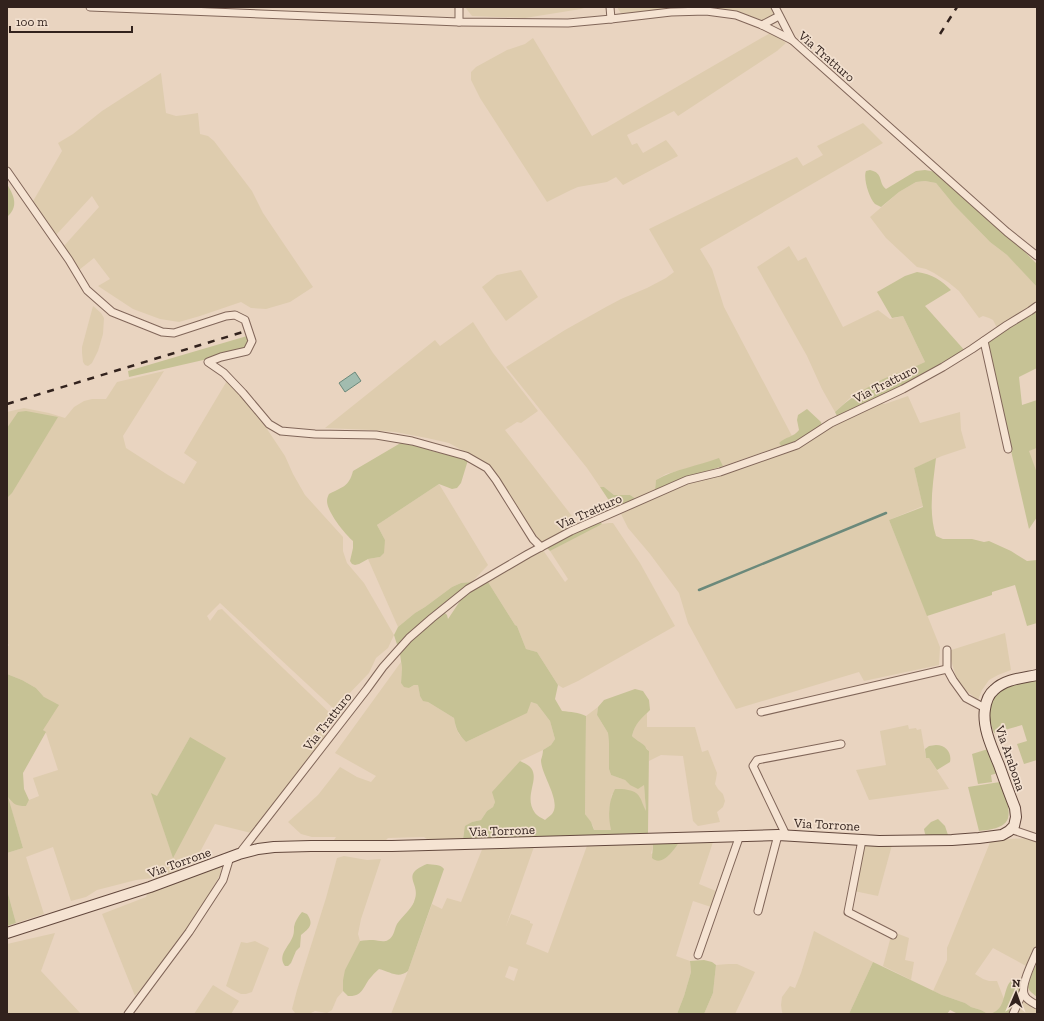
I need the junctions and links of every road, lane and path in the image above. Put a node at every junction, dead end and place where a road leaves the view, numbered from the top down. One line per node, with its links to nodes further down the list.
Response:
1 (90, 7): 7 (street, Via Tratturo)
2 (459, 7): 7 (street)
3 (610, 7): 6 (street)
4 (775, 7): 5 (street)
5 (779, 16): 8 (street); 9 (street)
6 (611, 19): 7 (street, Via Tratturo); 8 (street, Via Tratturo)
7 (460, 22)
8 (762, 25): 9 (street, Via Tratturo)
9 (792, 40): 11 (street, Via Tratturo)
10 (7, 171): 15 (street)
11 (1037, 256)
12 (1037, 306): 13 (street, Via Tratturo)
13 (984, 340): 14 (street); 15 (street, Via Tratturo)
14 (1008, 449)
15 (541, 547): 27 (street, Via Tratturo)
16 (947, 650): 17 (street)
17 (947, 669): 19 (street); 20 (street)
18 (1037, 675): 19 (main road)
19 (985, 708): 22 (main road, Via Arabona)
20 (761, 712)
21 (841, 744): 24 (street)
22 (1010, 830): 25 (street); 26 (main road, Via Torrone)
23 (740, 835): 24 (main road, Via Torrone); 27 (main road, Via Torrone); 32 (street)
24 (782, 835): 26 (main road, Via Torrone); 28 (street)
25 (1037, 838)
26 (862, 840): 30 (street)
27 (234, 855): 29 (main road, Via Torrone); 35 (street)
28 (758, 911)
29 (7, 933)
30 (893, 935)
31 (1037, 951): 33 (street)
32 (698, 955)
33 (1023, 992): 34 (street); 36 (street)
34 (1037, 1005)
35 (128, 1014)
36 (1013, 1014)

